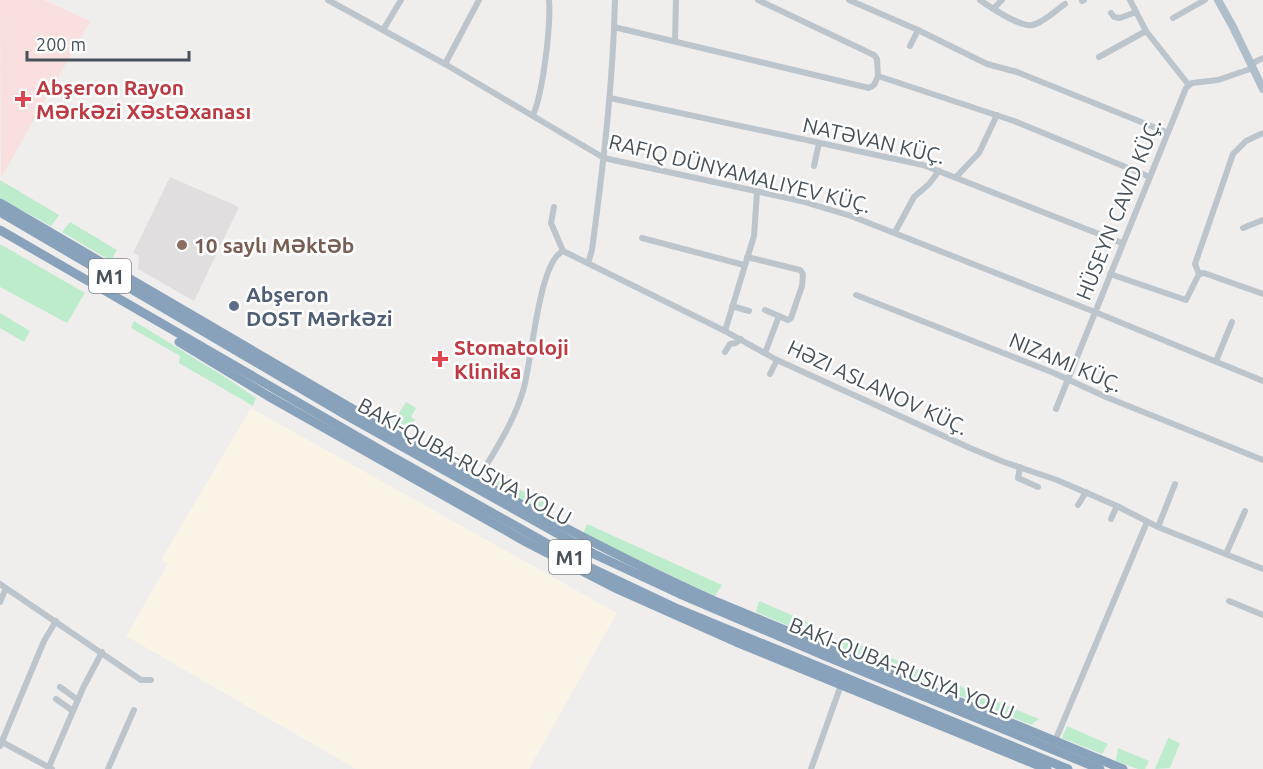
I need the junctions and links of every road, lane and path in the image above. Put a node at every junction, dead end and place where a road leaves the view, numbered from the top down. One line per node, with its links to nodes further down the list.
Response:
1 (328, 0): 16 (street)
2 (346, 0): 16 (street)
3 (400, 0): 22 (street)
4 (479, 0): 29 (street)
5 (549, 0): 36 (street)
6 (615, 0): 21 (street)
7 (676, 0): 25 (street)
8 (758, 0): 31 (street)
9 (849, 0): 23 (street)
10 (980, 0): 17 (street)
11 (1002, 0): 17 (street)
12 (1130, 0): 18 (street)
13 (1205, 0): 20 (street)
14 (1220, 1): 30 (main road)
15 (1065, 4): 17 (street)
16 (342, 7): 22 (street)
17 (993, 9)
18 (1136, 12): 19 (street); 24 (street)
19 (1111, 13)
20 (1173, 18)
21 (614, 27): 25 (street); 34 (street)
22 (383, 30): 29 (street)
23 (918, 30): 26 (street); 37 (street)
24 (1146, 32): 27 (street); 32 (street)
25 (675, 40): 31 (street)
26 (910, 46)
27 (1099, 57)
28 (1263, 58): 30 (street)
29 (445, 64): 36 (street)
30 (1252, 66): 32 (street); 33 (main road)
31 (878, 76): 35 (street)
32 (1188, 84): 37 (street, HÜSEYN CAVID KÜÇ.)
33 (1263, 88)
34 (610, 98): 39 (street, NATƏVAN KÜÇ.); 40 (street)
35 (997, 115): 43 (street); 44 (street)
36 (533, 116): 40 (street)
37 (1166, 132): 44 (street, HÜSEYN CAVID KÜÇ.)
38 (1263, 133): 60 (street)
39 (819, 143): 41 (street); 42 (street, NATƏVAN KÜÇ.)
40 (604, 158): 45 (street); 57 (street)
41 (814, 166)
42 (939, 171): 43 (street, NATƏVAN KÜÇ.); 52 (street)
43 (956, 177): 54 (street, NATƏVAN KÜÇ.)
44 (1150, 177): 54 (street, HÜSEYN CAVID KÜÇ.)
45 (757, 192): 52 (street); 56 (street)
46 (0, 203): 82 (highway)
47 (554, 207): 55 (street)
48 (0, 212): 114 (highway, M1)
49 (1263, 220): 50 (street)
50 (1243, 228)
51 (0, 231): 66 (highway, M1)
52 (895, 232): 67 (street)
53 (642, 238): 58 (street)
54 (1122, 243): 59 (street, HÜSEYN CAVID KÜÇ.)
55 (563, 251): 57 (street, HƏZI ASLANOV KÜÇ.); 82 (street)
56 (747, 257): 58 (street); 68 (street)
57 (588, 262): 70 (street, HƏZI ASLANOV KÜÇ.)
58 (744, 265): 63 (street)
59 (1110, 274): 60 (street); 67 (street, HÜSEYN CAVID KÜÇ.)
60 (1199, 274): 61 (street)
61 (1263, 294)
62 (856, 295): 77 (street, NIZAMI KÜÇ.)
63 (732, 306): 65 (street); 70 (street)
64 (765, 310): 68 (street)
65 (749, 311)
66 (139, 312): 101 (highway); 113 (highway, M1)
67 (1095, 312): 75 (street); 77 (street, HÜSEYN CAVID KÜÇ.)
68 (779, 316): 73 (street)
69 (1232, 322): 75 (street)
70 (725, 331): 71 (street, HƏZI ASLANOV KÜÇ.)
71 (741, 339): 72 (street); 73 (street, HƏZI ASLANOV KÜÇ.)
72 (724, 352)
73 (765, 352): 74 (street, HƏZI ASLANOV KÜÇ.)
74 (777, 360): 76 (street); 81 (street, HƏZI ASLANOV KÜÇ.)
75 (1216, 361): 78 (street)
76 (770, 374)
77 (1069, 379): 79 (street, HÜSEYN CAVID KÜÇ.); 80 (street, NIZAMI KÜÇ.)
78 (1263, 381)
79 (1056, 409)
80 (1263, 460)
81 (1020, 467): 84 (street); 85 (street, HƏZI ASLANOV KÜÇ.)
82 (477, 481): 107 (highway)
83 (1175, 484): 91 (street)
84 (1038, 487)
85 (1086, 492): 86 (street); 87 (street, HƏZI ASLANOV KÜÇ.)
86 (1078, 505)
87 (1117, 506): 89 (street); 90 (street, HƏZI ASLANOV KÜÇ.)
88 (1245, 511): 92 (street)
89 (1111, 519)
90 (1147, 522): 91 (street, HƏZI ASLANOV KÜÇ.); 107 (street)
91 (1158, 527): 92 (street, HƏZI ASLANOV KÜÇ.)
92 (1226, 554): 93 (street, HƏZI ASLANOV KÜÇ.)
93 (1263, 568)
94 (3, 586): 96 (street); 98 (street)
95 (1229, 601): 97 (street)
96 (0, 602)
97 (1263, 615)
98 (56, 621): 99 (street); 108 (street)
99 (102, 652): 100 (street); 104 (street)
100 (151, 680)
101 (841, 685): 111 (street); 112 (highway)
102 (60, 687): 104 (street)
103 (56, 699): 106 (street)
104 (78, 700): 106 (street)
105 (134, 710): 110 (street)
106 (73, 711): 109 (street)
107 (1055, 741): 115 (highway)
108 (1, 744): 109 (street)
109 (50, 768)
110 (108, 769)
111 (811, 769)
112 (1047, 769)
113 (1068, 769)
114 (1100, 769)
115 (1123, 769)

